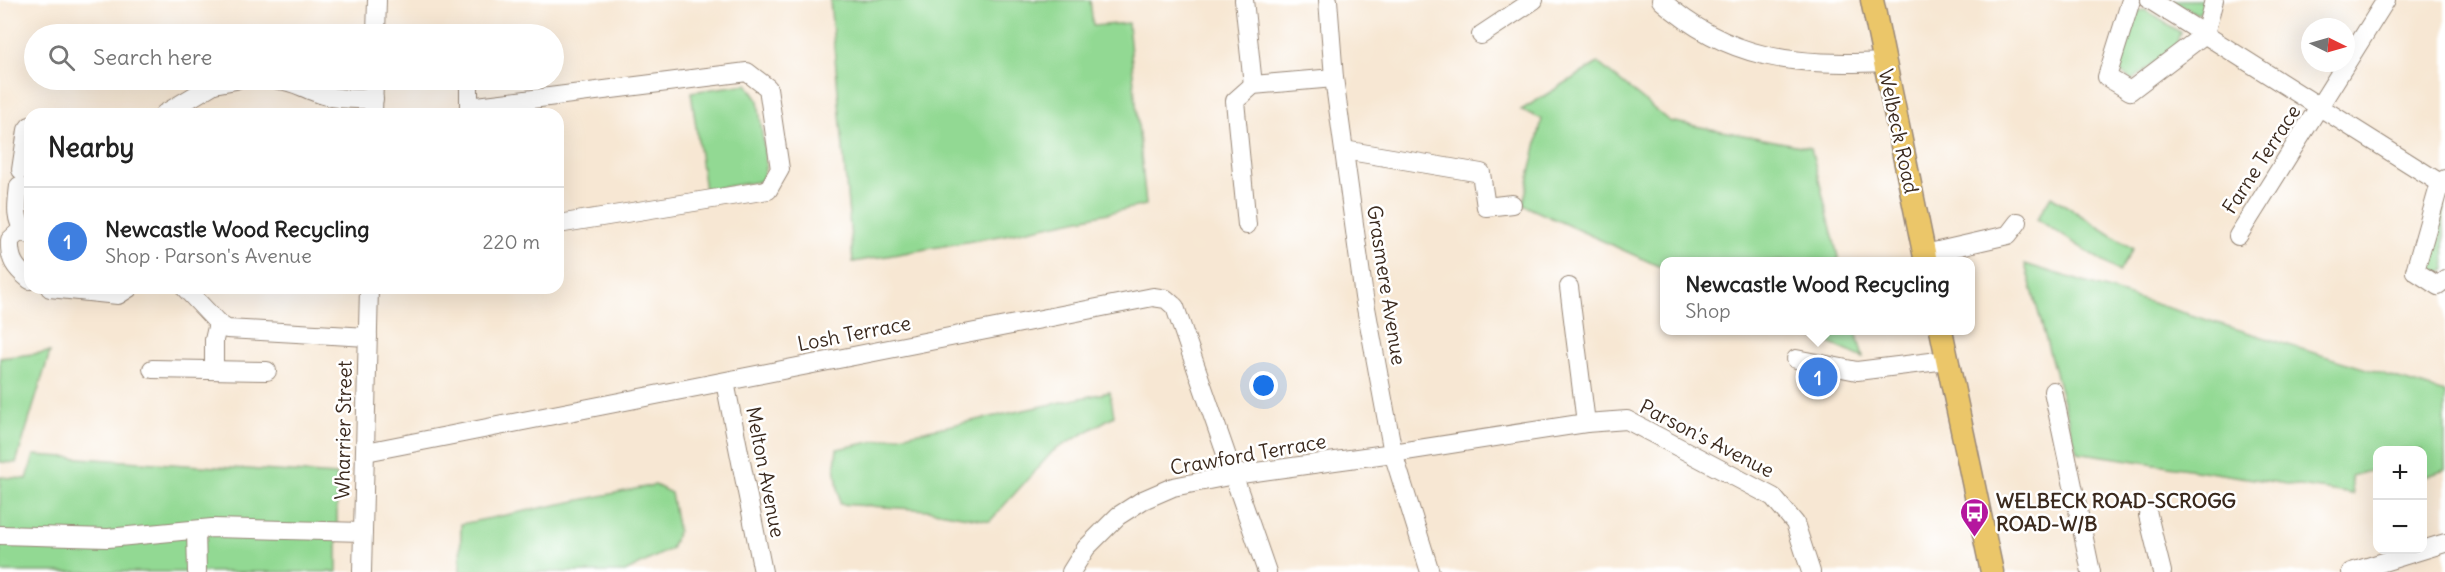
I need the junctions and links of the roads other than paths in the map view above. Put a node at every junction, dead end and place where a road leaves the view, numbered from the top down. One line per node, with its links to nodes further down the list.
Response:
1 (377, 0): 11 (street)
2 (1244, 0): 16 (street)
3 (1328, 0): 15 (street, Grasmere Avenue)
4 (1534, 0): 13 (street)
5 (1661, 0): 14 (street)
6 (1872, 0): 14 (main road, Welbeck Road)
7 (2131, 0): 12 (street)
8 (2150, 0): 12 (street)
9 (2214, 0): 12 (street)
10 (2386, 0): 22 (street, Farne Terrace)
11 (376, 24)
12 (2205, 34): 22 (street)
13 (1481, 35)
14 (1884, 62): 36 (main road, Welbeck Road)
15 (1334, 78): 16 (street); 26 (street, Grasmere Avenue)
16 (1253, 85): 32 (street)
17 (204, 90): 23 (street)
18 (311, 90): 21 (street)
19 (374, 90): 21 (street)
20 (469, 90): 24 (street)
21 (373, 106)
22 (2321, 106): 28 (street); 35 (street, Farne Terrace)
23 (174, 108)
24 (469, 108)
25 (490, 108): 31 (street)
26 (1344, 150): 29 (street); 54 (street, Grasmere Avenue)
27 (24, 151): 33 (street)
28 (2443, 183): 38 (street)
29 (1512, 204)
30 (2018, 222): 36 (street)
31 (564, 223)
32 (1247, 225)
33 (24, 228)
34 (24, 233): 37 (street)
35 (2238, 236)
36 (1925, 257)
37 (24, 275)
38 (2445, 280)
39 (1569, 287): 52 (street)
40 (191, 294): 42 (street)
41 (369, 294): 44 (street, Wharrier Street)
42 (218, 323): 44 (street); 48 (street)
43 (1942, 335): 46 (main road)
44 (368, 338): 53 (street, Wharrier Street)
45 (1796, 360): 46 (street)
46 (1947, 360): 68 (main road)
47 (152, 369): 48 (street)
48 (214, 370): 49 (street)
49 (267, 371)
50 (725, 382): 53 (street, Losh Terrace); 55 (street, Losh Terrace); 63 (street, Melton Avenue)
51 (2053, 391): 69 (street)
52 (1586, 423): 54 (street, Parson's Avenue); 67 (street, Parson's Avenue)
53 (366, 452): 58 (street, Wharrier Street)
54 (1393, 453): 55 (street, Crawford Terrace); 66 (street, Grasmere Avenue)
55 (1234, 475): 64 (street, Crawford Terrace); 65 (street)
56 (2148, 515): 70 (street)
57 (196, 530): 58 (street); 59 (street); 61 (street)
58 (363, 532): 62 (street, Wharrier Street)
59 (0, 535)
60 (2445, 543): 71 (street)
61 (197, 572)
62 (362, 572)
63 (763, 572)
64 (1071, 572)
65 (1266, 572)
66 (1430, 572)
67 (1811, 572)
68 (1992, 572)
69 (2091, 572)
70 (2162, 572)
71 (2351, 572)

